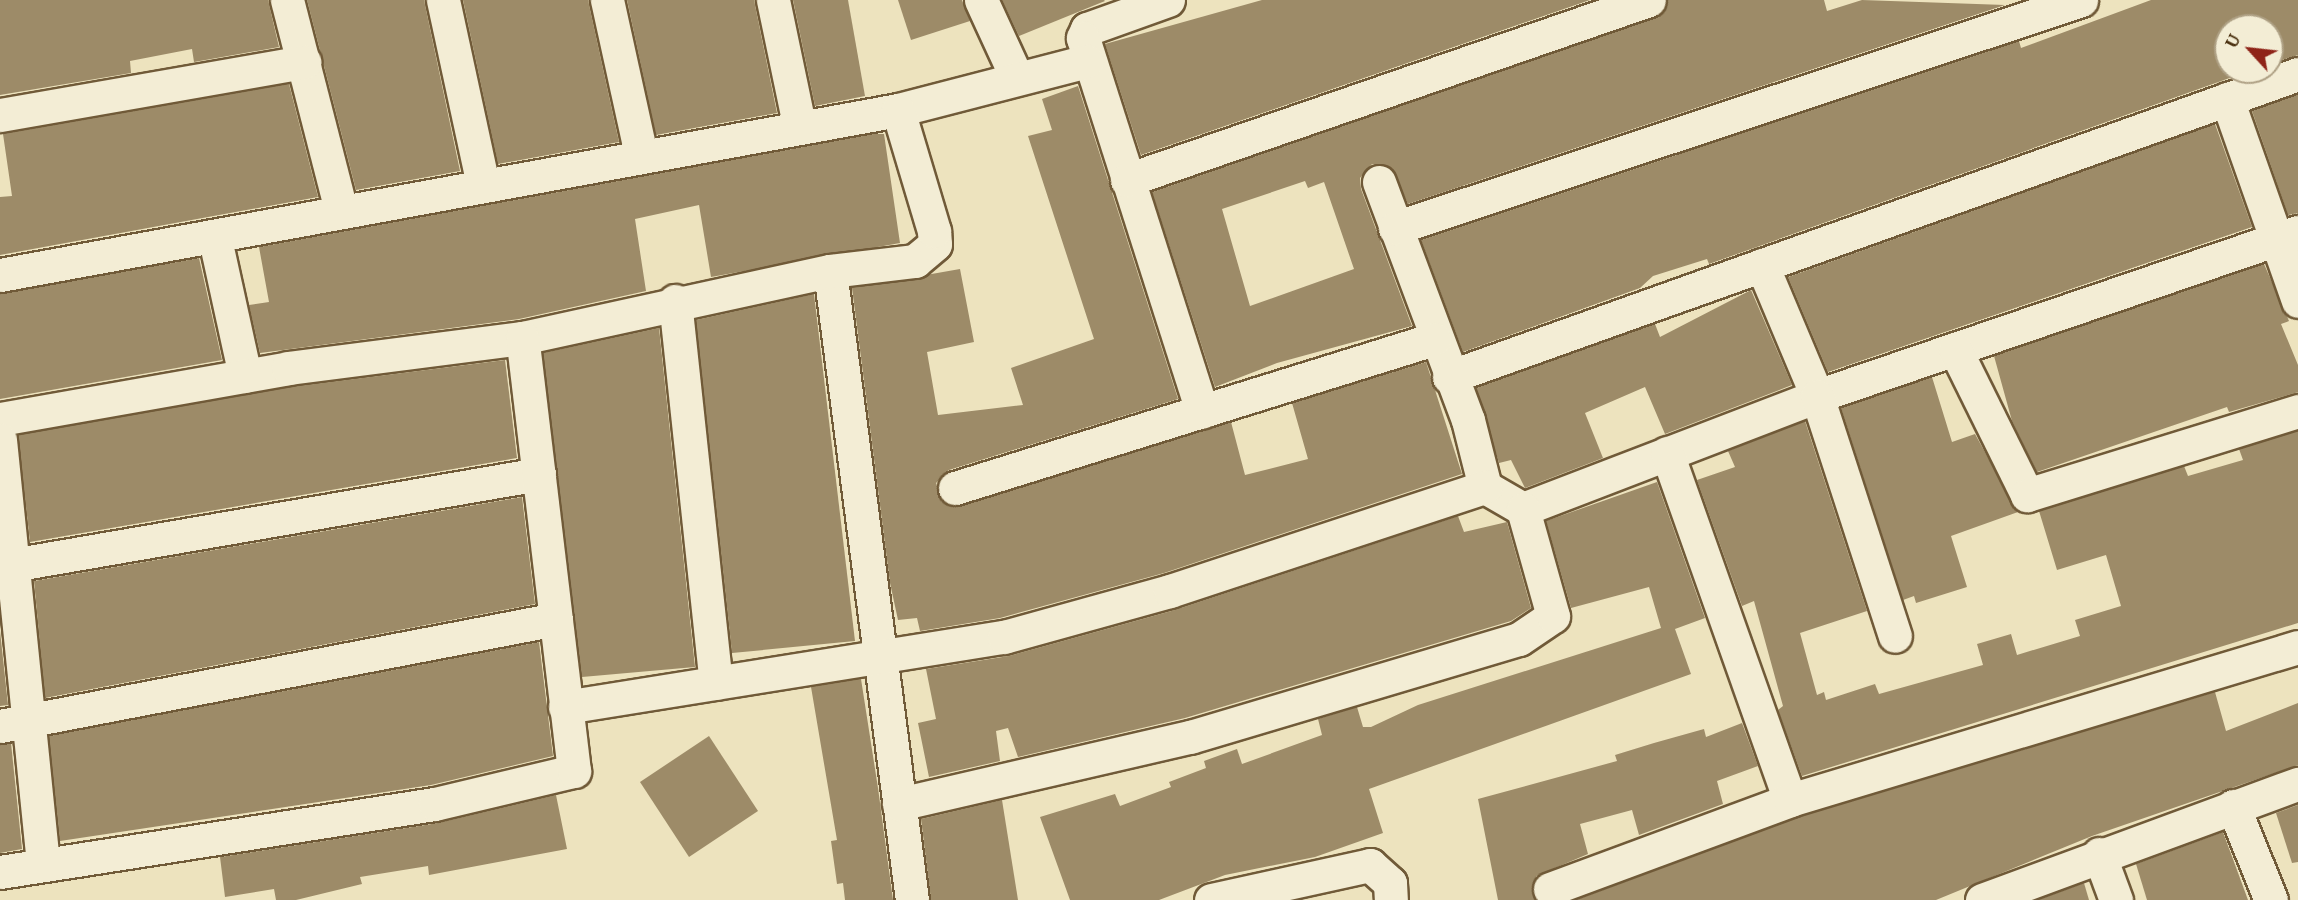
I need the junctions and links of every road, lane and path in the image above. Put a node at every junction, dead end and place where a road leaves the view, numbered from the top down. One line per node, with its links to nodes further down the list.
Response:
1 (288, 0): 11 (street)
2 (443, 0): 21 (street)
3 (607, 0): 18 (street)
4 (773, 0): 17 (street)
5 (981, 0): 13 (street)
6 (1168, 0): 10 (street)
7 (1649, 0): 19 (street)
8 (2081, 0): 9 (street)
9 (2018, 10): 23 (street)
10 (1087, 61): 13 (street); 19 (street)
11 (304, 62): 16 (street); 22 (street)
12 (2298, 74): 14 (street)
13 (1016, 76): 15 (street)
14 (2227, 99): 24 (street); 26 (street)
15 (898, 110): 17 (street); 27 (street)
16 (0, 115)
17 (799, 124): 18 (street)
18 (640, 154): 21 (street)
19 (1127, 180): 37 (street)
20 (1379, 182): 23 (street)
21 (482, 185): 22 (street)
22 (341, 210): 25 (street)
23 (1395, 228): 32 (street)
24 (2288, 235): 30 (street); 33 (street)
25 (215, 239): 28 (street); 34 (street)
26 (1762, 265): 35 (street); 36 (street)
27 (830, 271): 29 (street); 50 (street)
28 (0, 275)
29 (675, 301): 31 (street); 51 (street)
30 (2298, 301)
31 (522, 338): 34 (street); 42 (street)
32 (1434, 339): 35 (street); 37 (street)
33 (1955, 349): 36 (street); 38 (street)
34 (246, 376): 39 (street)
35 (1449, 376): 43 (street)
36 (1817, 396): 41 (street); 48 (street)
37 (1202, 411): 44 (street)
38 (2298, 411)
39 (0, 419)
40 (0, 440): 46 (street)
41 (1667, 453): 45 (street); 55 (street)
42 (539, 474): 46 (street); 47 (street)
43 (1485, 487): 45 (street); 50 (street)
44 (955, 488)
45 (1523, 509): 56 (street)
46 (5, 566): 53 (street)
47 (556, 619): 52 (street); 53 (street)
48 (1895, 636)
49 (2298, 647): 55 (street)
50 (876, 657): 51 (street); 56 (street)
51 (716, 683): 52 (street)
52 (565, 707): 59 (street)
53 (16, 723): 59 (street)
54 (2298, 784): 57 (street)
55 (1790, 800): 61 (street)
56 (899, 804): 63 (street)
57 (2233, 807): 58 (street); 67 (street)
58 (2099, 854): 65 (street); 66 (street)
59 (43, 864): 60 (street)
60 (0, 872)
61 (1550, 889)
62 (1227, 898): 64 (street)
63 (912, 900)
64 (1391, 900)
65 (1982, 900)
66 (2116, 900)
67 (2271, 900)

